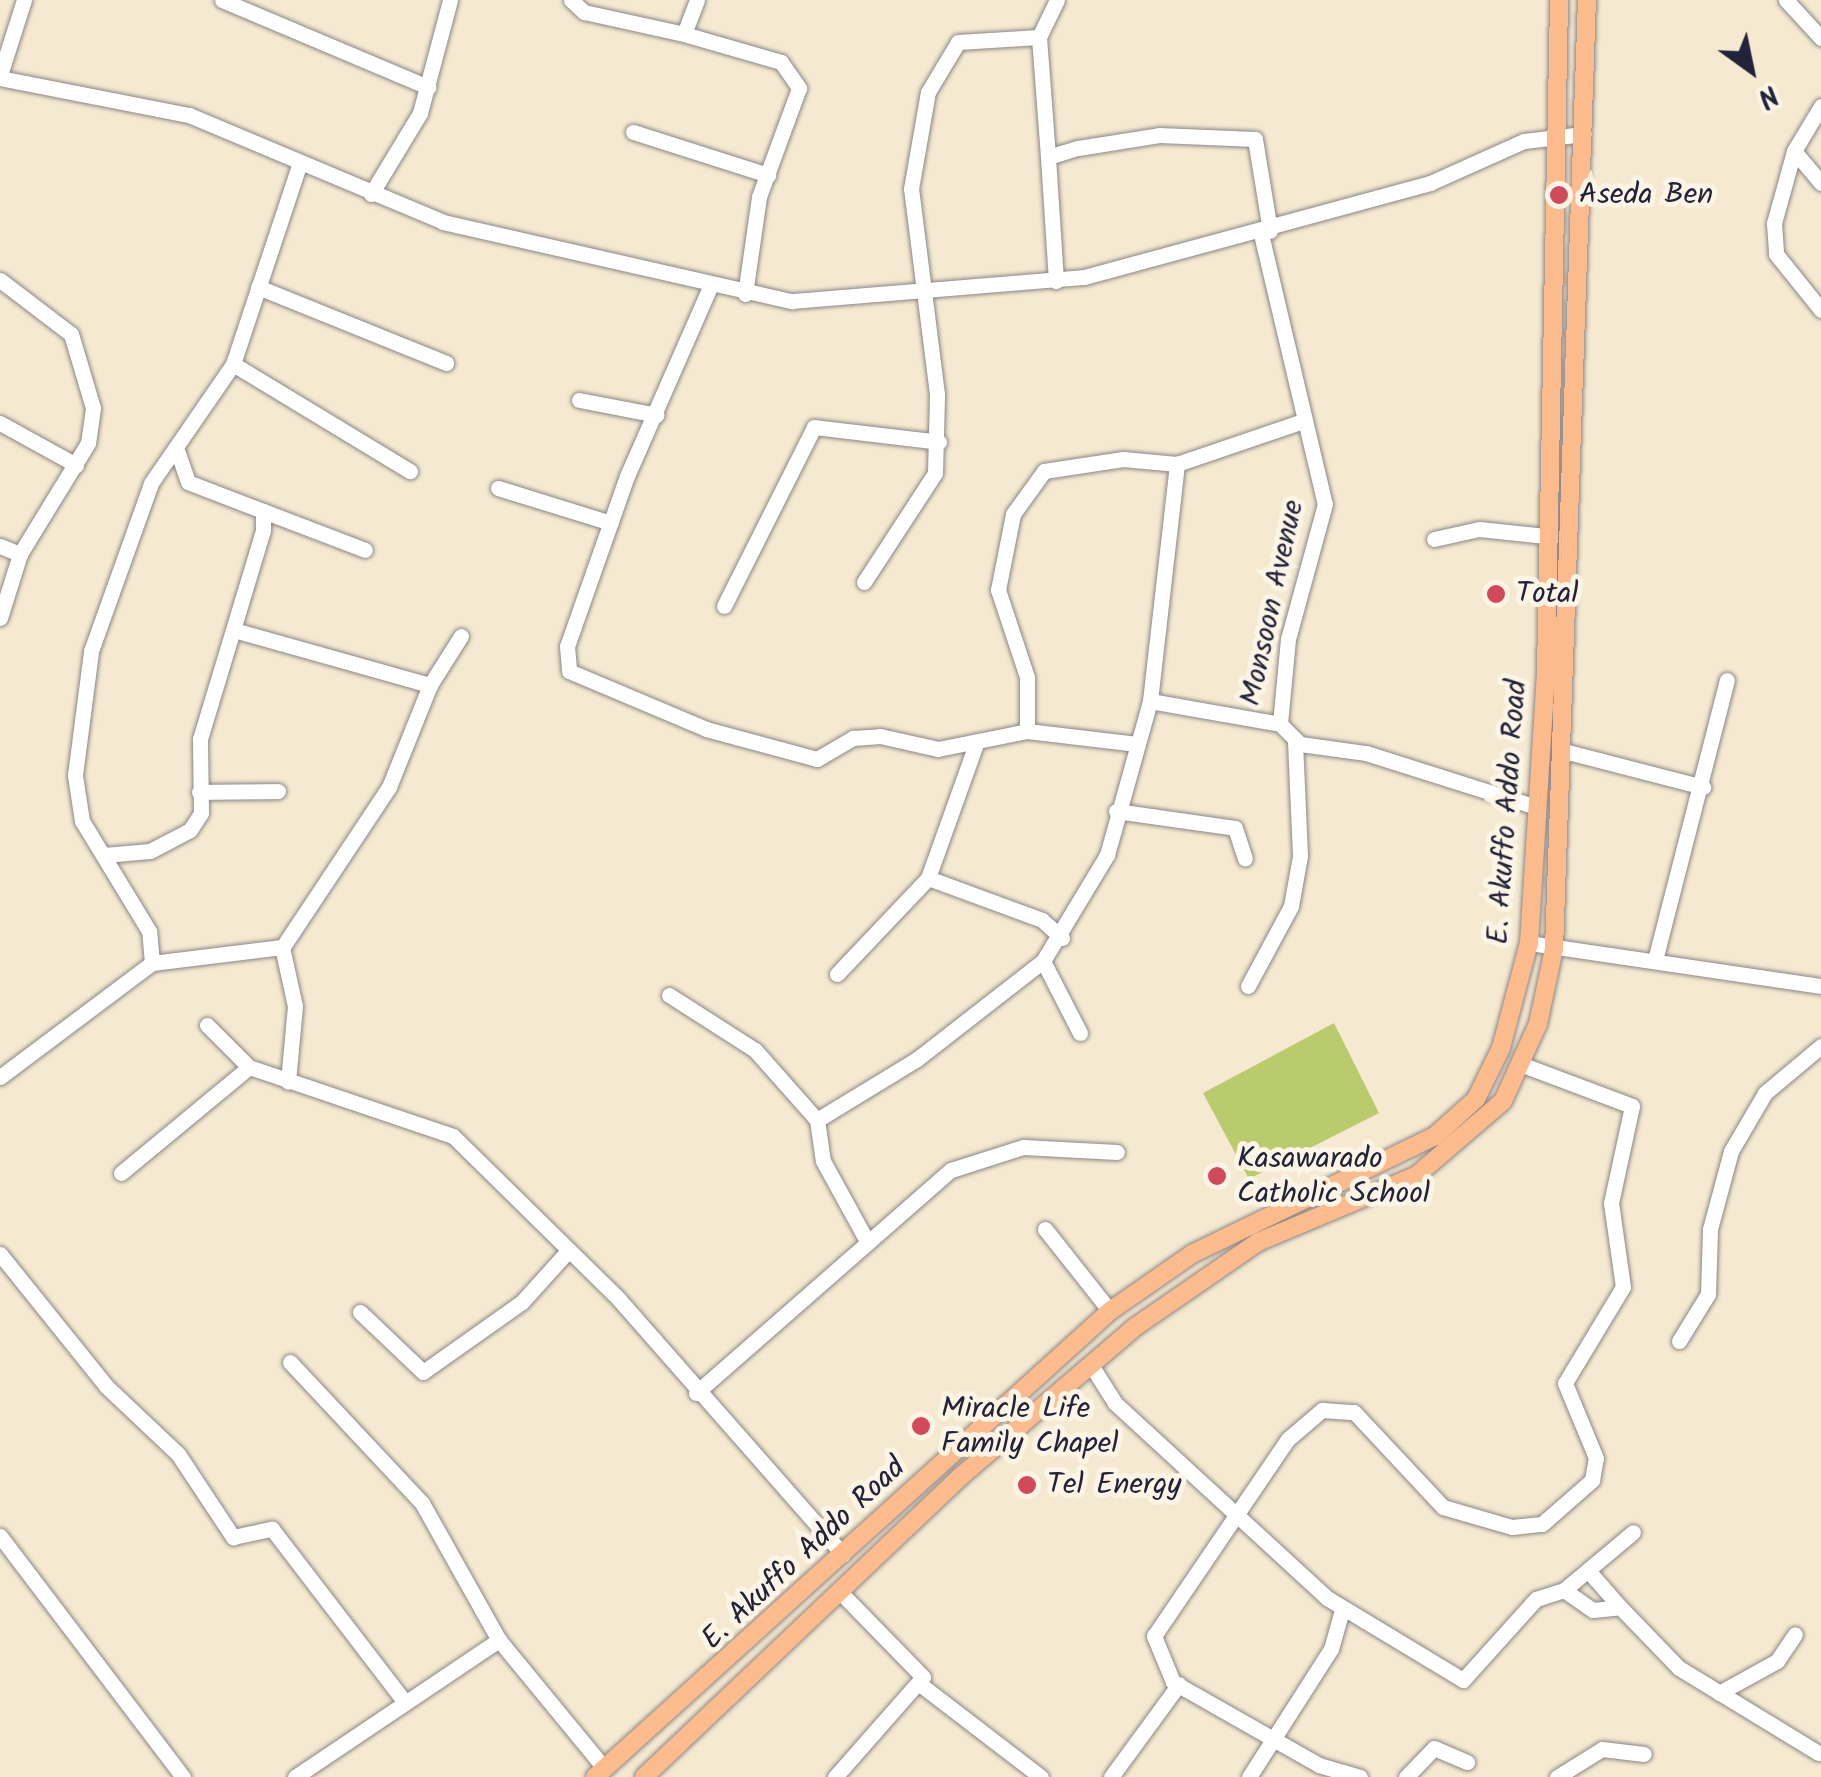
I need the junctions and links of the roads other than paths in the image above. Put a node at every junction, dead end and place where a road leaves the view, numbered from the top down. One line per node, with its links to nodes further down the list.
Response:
1 (24, 0): 13 (street)
2 (222, 0): 14 (street)
3 (450, 0): 14 (street)
4 (571, 0): 10 (street)
5 (697, 0): 10 (street)
6 (1058, 0): 11 (street)
7 (1559, 0): 18 (main road, E. Akuffo Addo Road)
8 (1587, 0): 17 (main road, E. Akuffo Addo Road)
9 (1786, 0): 12 (street)
10 (684, 34): 22 (street)
11 (1039, 36): 20 (street); 31 (street)
12 (1821, 38)
13 (0, 76): 21 (street)
14 (428, 86): 24 (street)
15 (1821, 106): 19 (street)
16 (634, 132): 22 (street)
17 (1584, 134): 18 (street); 65 (main road, E. Akuffo Addo Road)
18 (1551, 138): 25 (street); 47 (main road, E. Akuffo Addo Road)
19 (1794, 151): 23 (street); 32 (street)
20 (1048, 156): 25 (street, Monsoon Avenue); 27 (street)
21 (300, 162): 24 (street); 28 (street)
22 (768, 175): 30 (street)
23 (1821, 183)
24 (371, 194): 29 (street)
25 (1266, 233): 27 (street); 37 (street, Monsoon Avenue)
26 (0, 280): 42 (street)
27 (1056, 282): 31 (street)
28 (258, 287): 33 (street); 34 (street)
29 (710, 288): 30 (street); 36 (street)
30 (745, 294): 31 (street)
31 (926, 294): 39 (street)
32 (1821, 310)
33 (446, 363)
34 (233, 364): 40 (street); 43 (street)
35 (579, 400): 36 (street)
36 (657, 415): 46 (street)
37 (1304, 421): 41 (street); 60 (street, Monsoon Avenue)
38 (0, 423): 42 (street)
39 (939, 442): 52 (street); 53 (street)
40 (178, 452): 45 (street); 71 (street)
41 (1177, 464): 59 (street); 61 (street)
42 (76, 465): 51 (street)
43 (410, 472)
44 (498, 488): 46 (street)
45 (263, 511): 50 (street); 55 (street)
46 (611, 523): 63 (street)
47 (1546, 536): 48 (street); 69 (main road, E. Akuffo Addo Road)
48 (1434, 539)
49 (0, 546): 51 (street)
50 (365, 550)
51 (20, 554): 54 (street)
52 (864, 582)
53 (724, 606)
54 (0, 618)
55 (234, 630): 58 (street); 68 (street)
56 (461, 636): 58 (street)
57 (1727, 680): 66 (street)
58 (430, 685): 76 (street)
59 (1150, 701): 60 (street, Monsoon Avenue); 64 (street)
60 (1280, 724): 62 (street)
61 (1026, 731): 63 (street); 64 (street)
62 (1296, 742): 69 (street); 82 (street)
63 (976, 744): 73 (street)
64 (1137, 744): 70 (street)
65 (1560, 750): 66 (street); 77 (main road, E. Akuffo Addo Road)
66 (1704, 787): 78 (street)
67 (278, 791): 68 (street)
68 (199, 792): 71 (street)
69 (1533, 806): 75 (main road, E. Akuffo Addo Road)
70 (1116, 811): 72 (street); 74 (street)
71 (104, 855): 80 (street)
72 (1245, 858)
73 (928, 878): 74 (street); 81 (street)
74 (1062, 938): 79 (street)
75 (1529, 944): 77 (street); 99 (main road, E. Akuffo Addo Road)
76 (282, 948): 80 (street); 91 (street)
77 (1554, 949): 78 (street); 88 (main road, E. Akuffo Addo Road)
78 (1655, 960): 83 (street)
79 (1043, 961): 86 (street); 92 (street)
80 (152, 964): 90 (street)
81 (838, 974)
82 (1248, 986)
83 (1821, 986)
84 (668, 995): 92 (street)
85 (207, 1024): 89 (street)
86 (1080, 1033)
87 (1821, 1046): 101 (street)
88 (1520, 1064): 103 (main road, E. Akuffo Addo Road); 105 (street)
89 (249, 1068): 91 (street); 94 (street)
90 (0, 1077)
91 (288, 1082): 97 (street)
92 (817, 1120): 96 (street)
93 (1117, 1152): 96 (street)
94 (121, 1173)
95 (1045, 1229): 99 (street)
96 (867, 1241): 104 (street)
97 (567, 1252): 100 (street); 104 (street)
98 (0, 1254): 119 (street)
99 (1110, 1311): 108 (main road, E. Akuffo Addo Road)
100 (360, 1312)
101 (1679, 1341)
102 (290, 1362): 115 (street)
103 (1091, 1365): 105 (street); 111 (main road, E. Akuffo Addo Road)
104 (696, 1392): 108 (street)
105 (1236, 1518): 113 (street); 116 (street)
106 (1633, 1532): 109 (street)
107 (0, 1536): 126 (street)
108 (843, 1554): 124 (main road, E. Akuffo Addo Road)
109 (1592, 1576): 110 (street); 112 (street)
110 (1564, 1590): 112 (street); 113 (street)
111 (842, 1594): 117 (street); 128 (main road, E. Akuffo Addo Road)
112 (1620, 1607): 118 (street)
113 (1342, 1610): 120 (street)
114 (1795, 1634): 118 (street)
115 (499, 1640): 119 (street); 124 (street)
116 (1179, 1684): 120 (street); 131 (street)
117 (921, 1686): 129 (street); 130 (street)
118 (1719, 1693): 121 (street)
119 (404, 1702): 127 (street)
120 (1270, 1734): 132 (street); 133 (street)
121 (1818, 1753)
122 (1644, 1754): 125 (street)
123 (1468, 1762): 134 (street)
124 (600, 1773)
125 (1565, 1776)
126 (183, 1777)
127 (295, 1777)
128 (644, 1777)
129 (835, 1777)
130 (1041, 1777)
131 (1111, 1777)
132 (1250, 1777)
133 (1360, 1777)
134 (1406, 1777)

